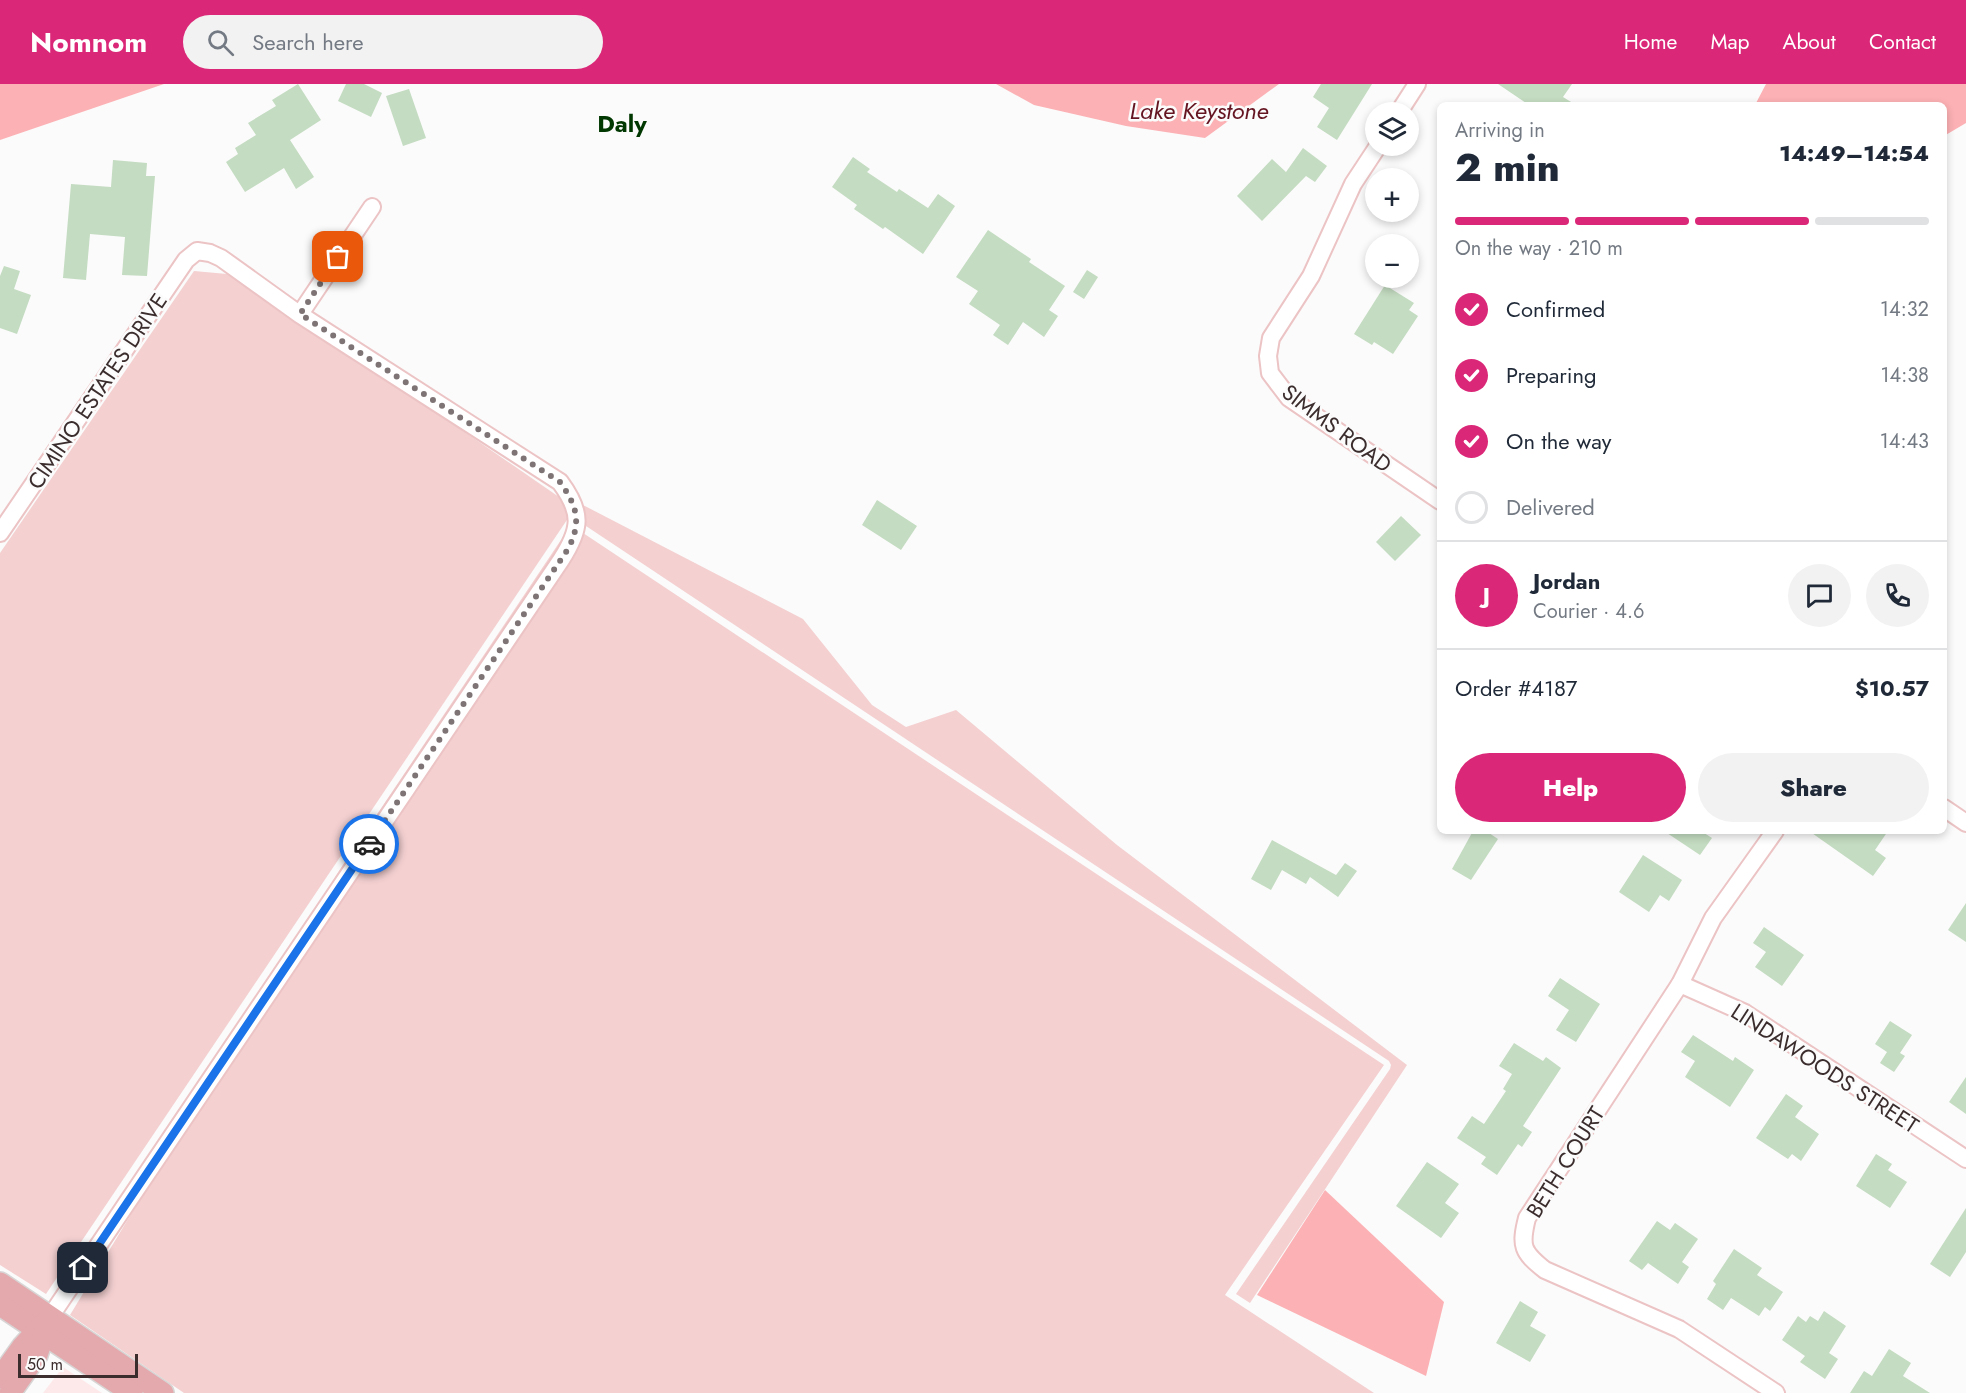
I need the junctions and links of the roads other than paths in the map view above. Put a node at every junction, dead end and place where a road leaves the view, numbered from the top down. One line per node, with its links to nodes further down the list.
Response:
1 (1417, 84): 2 (street)
2 (1405, 102)
3 (1371, 156): 6 (street, SIMMS ROAD)
4 (372, 207): 5 (street)
5 (300, 314): 7 (street, CIMINO ESTATES DRIVE); 15 (street)
6 (1437, 499)
7 (0, 533)
8 (1947, 810): 9 (street)
9 (1966, 823)
10 (1773, 834): 11 (street, BETH COURT)
11 (1680, 984): 12 (street, LINDAWOODS STREET); 21 (street, BETH COURT)
12 (1966, 1159)
13 (0, 1283): 15 (main road)
14 (1, 1306): 15 (main road); 16 (main road)
15 (44, 1327): 16 (main road); 18 (main road); 19 (main road); 20 (main road)
16 (12, 1361): 17 (main road)
17 (0, 1378)
18 (10, 1393)
19 (132, 1393)
20 (163, 1393)
21 (1776, 1393)

